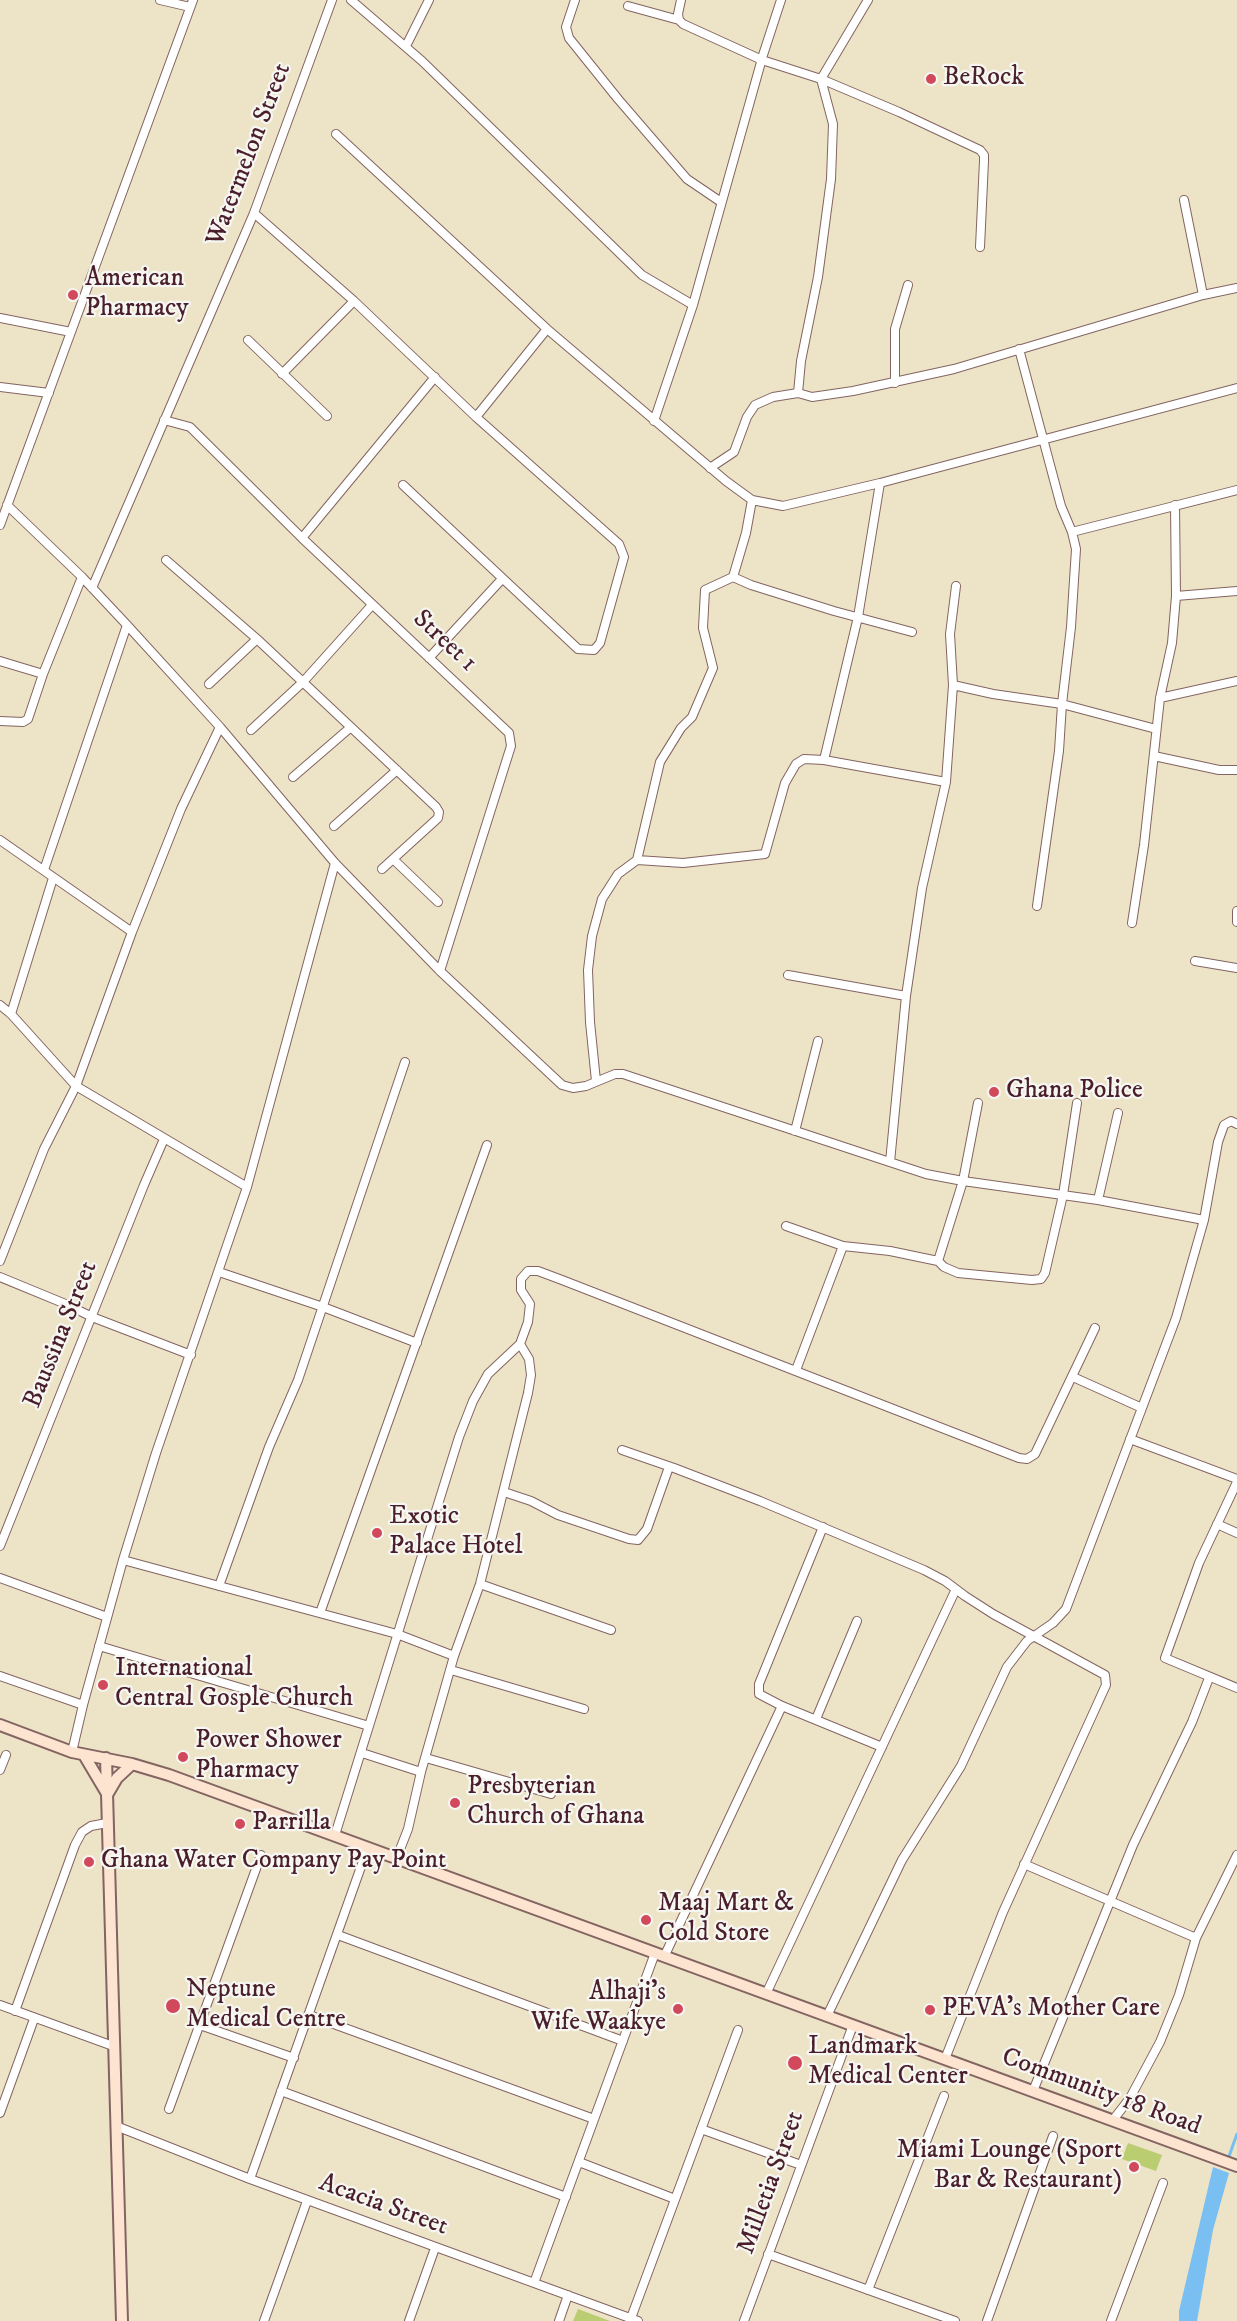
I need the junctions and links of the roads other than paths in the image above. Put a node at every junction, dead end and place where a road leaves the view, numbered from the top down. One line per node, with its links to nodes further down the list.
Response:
1 (160, 0): 9 (street)
2 (332, 0): 18 (street, Watermelon Street)
3 (351, 0): 12 (street)
4 (429, 0): 12 (street)
5 (575, 0): 17 (street)
6 (681, 0): 11 (street)
7 (781, 0): 13 (street)
8 (868, 0): 14 (street)
9 (191, 3): 27 (street)
10 (628, 6): 11 (street)
11 (679, 20): 13 (street)
12 (406, 46): 24 (street)
13 (762, 60): 14 (street); 17 (street)
14 (821, 79): 19 (street); 36 (street)
15 (336, 134): 26 (street)
16 (1184, 200): 22 (street)
17 (721, 202): 24 (street)
18 (254, 213): 23 (street); 39 (street, Watermelon Street)
19 (980, 247)
20 (908, 285): 32 (street)
21 (1237, 288): 22 (street)
22 (1203, 295): 29 (street)
23 (354, 301): 30 (street); 31 (street)
24 (693, 305): 40 (street)
25 (0, 318): 27 (street)
26 (547, 329): 38 (street); 40 (street)
27 (71, 332): 35 (street)
28 (248, 340): 30 (street)
29 (1019, 349): 32 (street); 41 (street)
30 (282, 374): 37 (street)
31 (435, 377): 38 (street); 51 (street)
32 (895, 383): 36 (street)
33 (0, 387): 35 (street)
34 (1237, 388): 41 (street)
35 (49, 393): 47 (street)
36 (798, 393): 42 (street)
37 (327, 416)
38 (476, 417): 55 (street)
39 (164, 420): 51 (street, Street 1); 57 (street, Watermelon Street)
40 (654, 421): 42 (street)
41 (1043, 440): 43 (street); 50 (street)
42 (710, 468): 46 (street)
43 (880, 483): 46 (street); 61 (street)
44 (403, 484): 55 (street)
45 (1237, 490): 48 (street)
46 (752, 500): 54 (street)
47 (7, 505): 49 (street); 53 (street)
48 (1176, 505): 50 (street); 59 (street)
49 (0, 525)
50 (1072, 532): 73 (street)
51 (302, 538): 60 (street, Street 1)
52 (166, 560): 64 (street)
53 (82, 577): 57 (street); 67 (street)
54 (733, 577): 61 (street); 88 (street)
55 (502, 579): 65 (street)
56 (956, 586): 71 (street)
57 (92, 588): 62 (street)
58 (1237, 591): 59 (street)
59 (1176, 596): 72 (street)
60 (372, 605): 65 (street, Street 1); 69 (street)
61 (858, 617): 63 (street); 80 (street)
62 (127, 625): 75 (street); 91 (street)
63 (912, 632)
64 (257, 639): 69 (street); 70 (street)
65 (429, 658): 101 (street, Street 1)
66 (0, 661): 67 (street)
67 (43, 674): 74 (street)
68 (1237, 681): 72 (street)
69 (303, 682): 76 (street); 78 (street)
70 (209, 684)
71 (953, 685): 73 (street); 84 (street)
72 (1160, 698): 77 (street)
73 (1062, 704): 77 (street); 94 (street)
74 (0, 721)
75 (220, 727): 89 (street); 98 (street)
76 (351, 727): 81 (street); 83 (street)
77 (1156, 729): 79 (street)
78 (251, 730)
79 (1154, 756): 82 (street); 97 (street)
80 (824, 760): 84 (street); 88 (street)
81 (396, 770): 85 (street); 87 (street)
82 (1237, 770)
83 (292, 777)
84 (946, 782): 103 (street)
85 (334, 826)
86 (0, 840): 91 (street)
87 (393, 859): 90 (street); 93 (street)
88 (637, 860): 108 (street)
89 (335, 863): 101 (street); 119 (street)
90 (381, 869)
91 (44, 870): 92 (street)
92 (53, 878): 98 (street); 105 (street)
93 (438, 902)
94 (1038, 906)
95 (1237, 911): 96 (street)
96 (1237, 922)
97 (1132, 923)
98 (132, 932): 109 (street)
99 (1194, 961): 100 (street)
100 (1237, 968)
101 (440, 971): 108 (street)
102 (788, 975): 103 (street)
103 (906, 996): 117 (street)
104 (0, 1005): 105 (street)
105 (11, 1014): 109 (street)
106 (818, 1041): 114 (street)
107 (405, 1062): 129 (street)
108 (597, 1081): 114 (street)
109 (76, 1086): 115 (street); 125 (street)
110 (978, 1103): 118 (street)
111 (1077, 1103): 120 (street)
112 (1118, 1113): 121 (street)
113 (1237, 1124): 122 (street)
114 (795, 1131): 117 (street)
115 (164, 1139): 119 (street); 130 (street, Baussina Street)
116 (487, 1145): 132 (street)
117 (890, 1162): 118 (street)
118 (963, 1181): 120 (street); 126 (street)
119 (247, 1186): 127 (street)
120 (1063, 1196): 121 (street); 126 (street)
121 (1098, 1200): 122 (street)
122 (1204, 1220): 137 (street)
123 (786, 1226): 124 (street)
124 (843, 1246): 126 (street); 135 (street)
125 (0, 1261)
126 (938, 1261)
127 (219, 1272): 129 (street); 134 (street)
128 (0, 1277): 130 (street)
129 (322, 1307): 132 (street); 150 (street)
130 (92, 1317): 134 (street); 146 (street, Baussina Street)
131 (1095, 1328): 136 (street)
132 (417, 1343): 152 (street)
133 (520, 1344): 135 (street); 142 (street); 156 (street)
134 (191, 1355): 147 (street)
135 (796, 1370): 136 (street)
136 (1073, 1377): 137 (street)
137 (1142, 1408): 138 (street)
138 (1130, 1439): 141 (street); 157 (street)
139 (622, 1450): 140 (street)
140 (669, 1467): 142 (street); 144 (street)
141 (1237, 1480): 143 (street)
142 (504, 1492): 149 (street)
143 (1217, 1524): 145 (street); 162 (street)
144 (822, 1527): 151 (street); 165 (street)
145 (1237, 1533)
146 (0, 1546)
147 (123, 1560): 150 (street); 153 (street)
148 (0, 1578): 153 (street)
149 (480, 1584): 155 (street); 159 (street)
150 (219, 1586): 152 (street)
151 (956, 1589): 157 (street); 170 (street)
152 (320, 1613): 156 (street)
153 (107, 1617): 158 (street)
154 (857, 1621): 167 (street)
155 (611, 1630)
156 (397, 1634): 159 (street); 169 (street)
157 (1033, 1636): 188 (street); 197 (street)
158 (99, 1646): 164 (street); 169 (street)
159 (454, 1656): 160 (street)
160 (451, 1670): 166 (street); 176 (street)
161 (0, 1676): 164 (street)
162 (1209, 1678): 163 (street); 189 (street)
163 (1237, 1688)
164 (83, 1705): 171 (street)
165 (782, 1706): 167 (street); 192 (street)
166 (584, 1709)
167 (816, 1719): 170 (street)
168 (0, 1725): 171 (main road, Community 18 Road)
169 (369, 1726): 172 (street)
170 (882, 1747): 193 (street)
171 (72, 1752): 174 (main road, Community 18 Road)
172 (362, 1754): 179 (street); 183 (street)
173 (6, 1755): 178 (street)
174 (84, 1755): 175 (main road, Community 18 Road); 181 (main road)
175 (106, 1758): 177 (main road, Community 18 Road); 181 (main road)
176 (426, 1758): 179 (street); 180 (street)
177 (132, 1764): 181 (main road); 183 (main road, Community 18 Road)
178 (0, 1770)
179 (421, 1772): 187 (street)
180 (551, 1794)
181 (107, 1795): 182 (main road)
182 (107, 1824): 195 (street); 203 (main road)
183 (335, 1835): 184 (main road, Community 18 Road)
184 (368, 1847): 187 (main road, Community 18 Road); 190 (street)
185 (261, 1855): 199 (street)
186 (1237, 1855): 191 (street)
187 (397, 1857): 192 (main road, Community 18 Road)
188 (1024, 1864): 189 (street); 205 (street)
189 (1111, 1899): 191 (street); 207 (street)
190 (338, 1935): 196 (street); 202 (street)
191 (1196, 1938): 212 (street)
192 (660, 1955): 193 (main road, Community 18 Road); 202 (street)
193 (766, 1994): 197 (main road, Community 18 Road)
194 (0, 2005): 195 (street)
195 (15, 2011): 198 (street)
196 (309, 2015): 204 (street); 211 (street)
197 (827, 2016): 200 (main road, Community 18 Road)
198 (34, 2019): 203 (street); 210 (street)
199 (200, 2025): 204 (street); 209 (street)
200 (853, 2025): 205 (main road, Community 18 Road); 217 (street, Milletia Street)
201 (738, 2030): 214 (street)
202 (623, 2041): 211 (street)
203 (113, 2046): 213 (main road)
204 (294, 2058): 206 (street)
205 (945, 2059): 207 (main road, Community 18 Road)
206 (282, 2091): 219 (street); 221 (street)
207 (1033, 2091): 212 (main road, Community 18 Road)
208 (944, 2096): 227 (street)
209 (169, 2109)
210 (0, 2113)
211 (594, 2119): 216 (street)
212 (1113, 2120): 218 (main road, Community 18 Road)
213 (117, 2126): 219 (street, Acacia Street); 230 (main road)
214 (700, 2129): 217 (street); 222 (street)
215 (1053, 2136): 236 (street)
216 (579, 2162): 221 (street); 222 (street)
217 (801, 2165): 225 (street, Milletia Street)
218 (1237, 2166)
219 (250, 2179): 223 (street, Acacia Street)
220 (1163, 2183): 237 (street)
221 (566, 2197): 226 (street)
222 (675, 2199): 229 (street)
223 (307, 2200): 224 (street, Acacia Street); 231 (street)
224 (435, 2248): 226 (street, Acacia Street); 232 (street)
225 (768, 2254): 227 (street); 234 (street, Milletia Street)
226 (534, 2283): 228 (street, Acacia Street)
227 (868, 2290): 235 (street)
228 (568, 2295): 229 (street, Acacia Street); 233 (street)
229 (634, 2320)
230 (122, 2321)
231 (264, 2321)
232 (409, 2321)
233 (559, 2321)
234 (744, 2321)
235 (955, 2321)
236 (987, 2321)
237 (1111, 2321)

